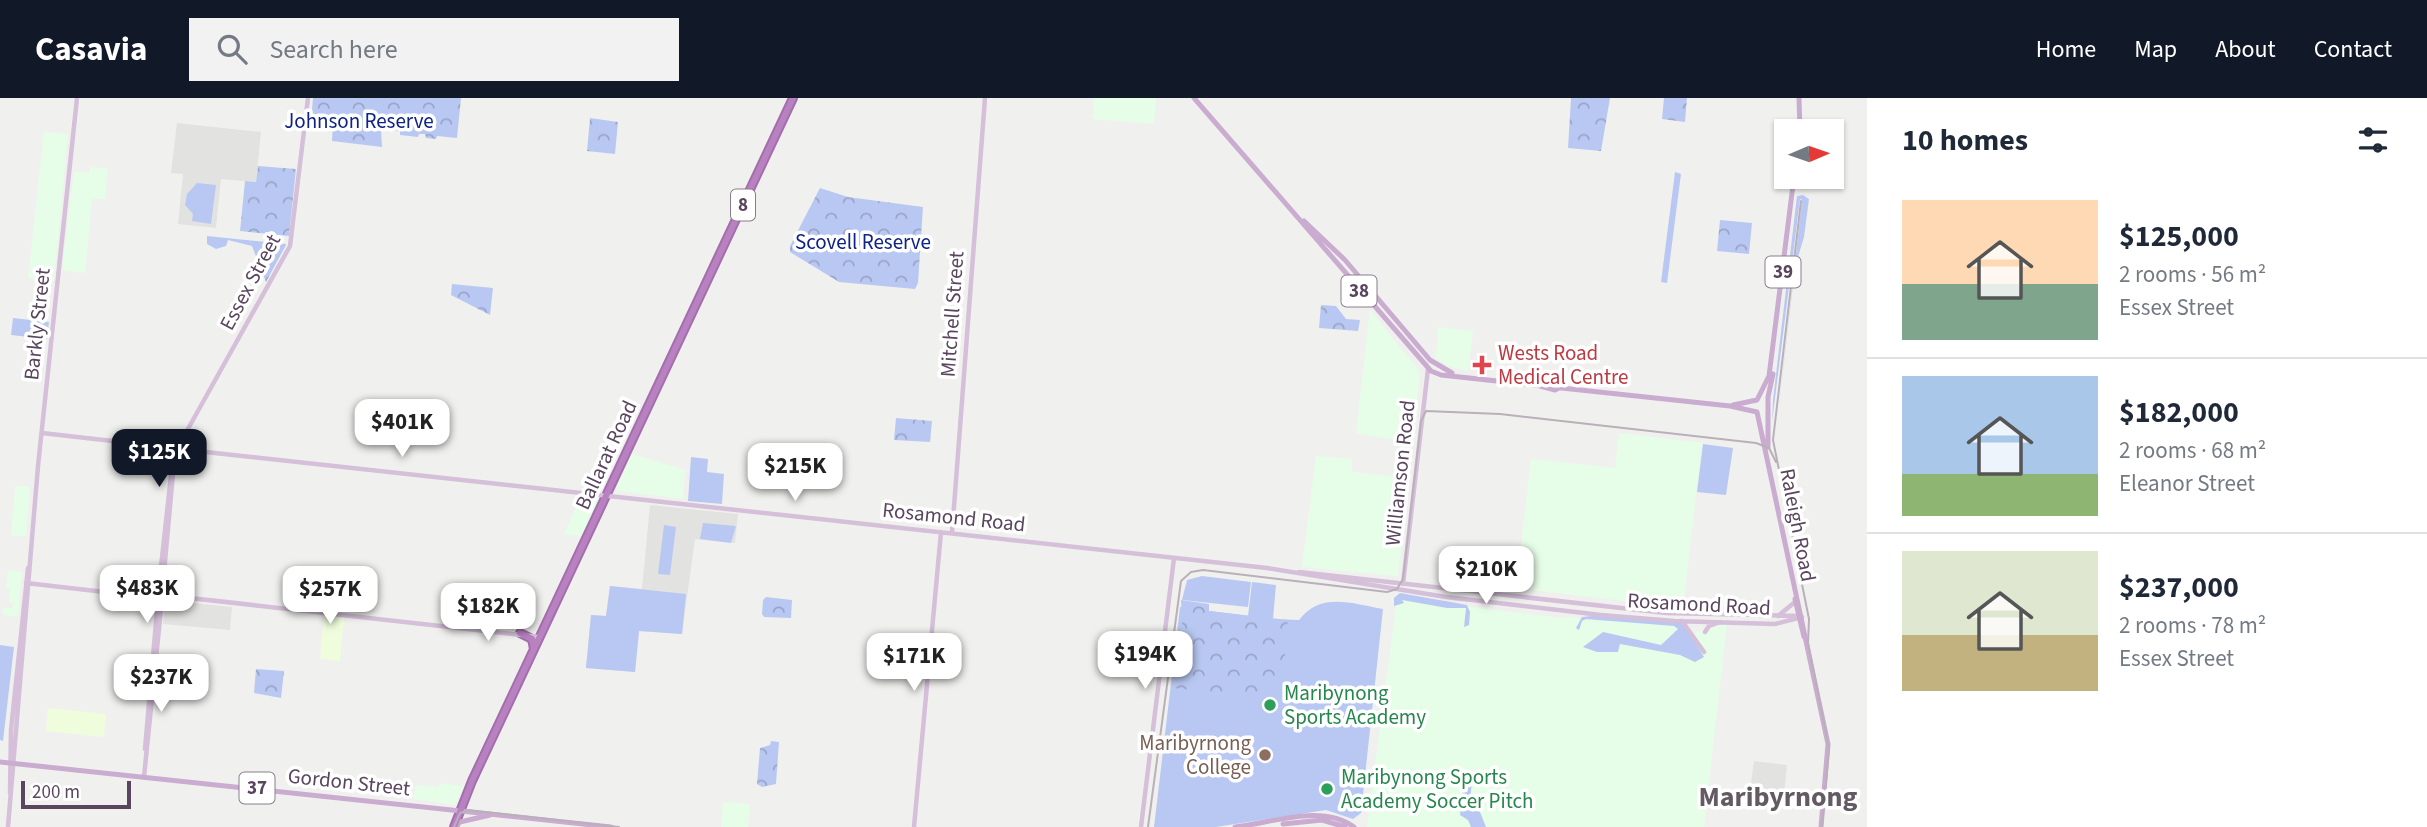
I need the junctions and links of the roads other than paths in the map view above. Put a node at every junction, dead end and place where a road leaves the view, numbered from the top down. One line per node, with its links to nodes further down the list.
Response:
1 (77, 98): 18 (street, Barkly Street)
2 (307, 98): 19 (street, Essex Street)
3 (793, 98): 21 (highway, Ballarat Road / 8)
4 (985, 98): 23 (street, Mitchell Street)
5 (1194, 98): 9 (main road, 38)
6 (1799, 98): 7 (main road)
7 (1800, 119)
8 (1793, 189): 10 (main road, 39)
9 (1293, 212): 11 (main road, 38); 12 (main road, 38)
10 (1774, 352): 14 (main road, 39); 16 (main road, 39)
11 (1429, 359): 12 (main road, Williamson Road); 13 (main road, 38)
12 (1428, 369): 13 (main road, 38); 28 (street, Williamson Road)
13 (1459, 375): 15 (main road, 38)
14 (1757, 400): 15 (main road, 38); 16 (main road); 17 (main road, Raleigh Road)
15 (1730, 406): 17 (main road, 38)
16 (1768, 406): 17 (main road); 20 (main road, Raleigh Road)
17 (1756, 412): 20 (main road, Raleigh Road)
18 (42, 433): 19 (street, Rosamond Road); 27 (street, Barkly Street)
19 (177, 446): 21 (street, Rosamond Road); 31 (street, Essex Street)
20 (1769, 461): 32 (main road, Raleigh Road)
21 (607, 494): 22 (street, Rosamond Road); 45 (highway, Ballarat Road / 8)
22 (941, 533): 23 (street, Rosamond Road); 56 (street)
23 (952, 533): 24 (street, Rosamond Road)
24 (1174, 558): 25 (street, Rosamond Road); 57 (street)
25 (1298, 572): 26 (street, Rosamond Road); 29 (street, Rosamond Road)
26 (1392, 582): 28 (street, Rosamond Road); 29 (street)
27 (27, 583): 31 (street); 49 (street, Barkly Street)
28 (1404, 583): 30 (street, Williamson Road); 33 (street, Rosamond Road)
29 (1392, 588): 30 (street, Rosamond Road)
30 (1402, 590): 34 (street, Rosamond Road)
31 (160, 597): 44 (street); 50 (street, Essex Street)
32 (1795, 599): 37 (street); 38 (main road, Raleigh Road)
33 (1573, 603): 34 (street); 35 (street, Rosamond Road)
34 (1573, 611): 39 (street, Rosamond Road)
35 (1742, 615): 36 (street, Rosamond Road); 41 (street)
36 (1761, 616): 37 (street, Rosamond Road); 42 (street)
37 (1777, 616): 38 (street, Rosamond Road)
38 (1800, 617): 42 (street, Rosamond Road); 62 (main road, Raleigh Road)
39 (1682, 621): 40 (street, Rosamond Road); 47 (street)
40 (1727, 621): 41 (street, Rosamond Road); 43 (street)
41 (1742, 622): 42 (street, Rosamond Road)
42 (1761, 622)
43 (1705, 632)
44 (520, 633): 45 (street); 46 (highway)
45 (540, 638): 46 (highway, Ballarat Road / 8)
46 (534, 651): 51 (highway, Ballarat Road / 8)
47 (1704, 652)
48 (0, 762): 49 (main road, Gordon Street / 37)
49 (13, 763): 50 (main road, Gordon Street / 37); 53 (street, Barkly Street)
50 (145, 774): 51 (main road, Gordon Street / 37)
51 (460, 810): 52 (main road, Gordon Street / 37); 54 (highway, Ballarat Road / 8)
52 (493, 813): 54 (main road); 55 (main road, Gordon Street / 37)
53 (8, 827)
54 (454, 827)
55 (611, 827)
56 (914, 827)
57 (1141, 827)
58 (1236, 827): 61 (main road)
59 (1264, 827): 60 (main road)
60 (1345, 827)
61 (1354, 827)
62 (1821, 827)

